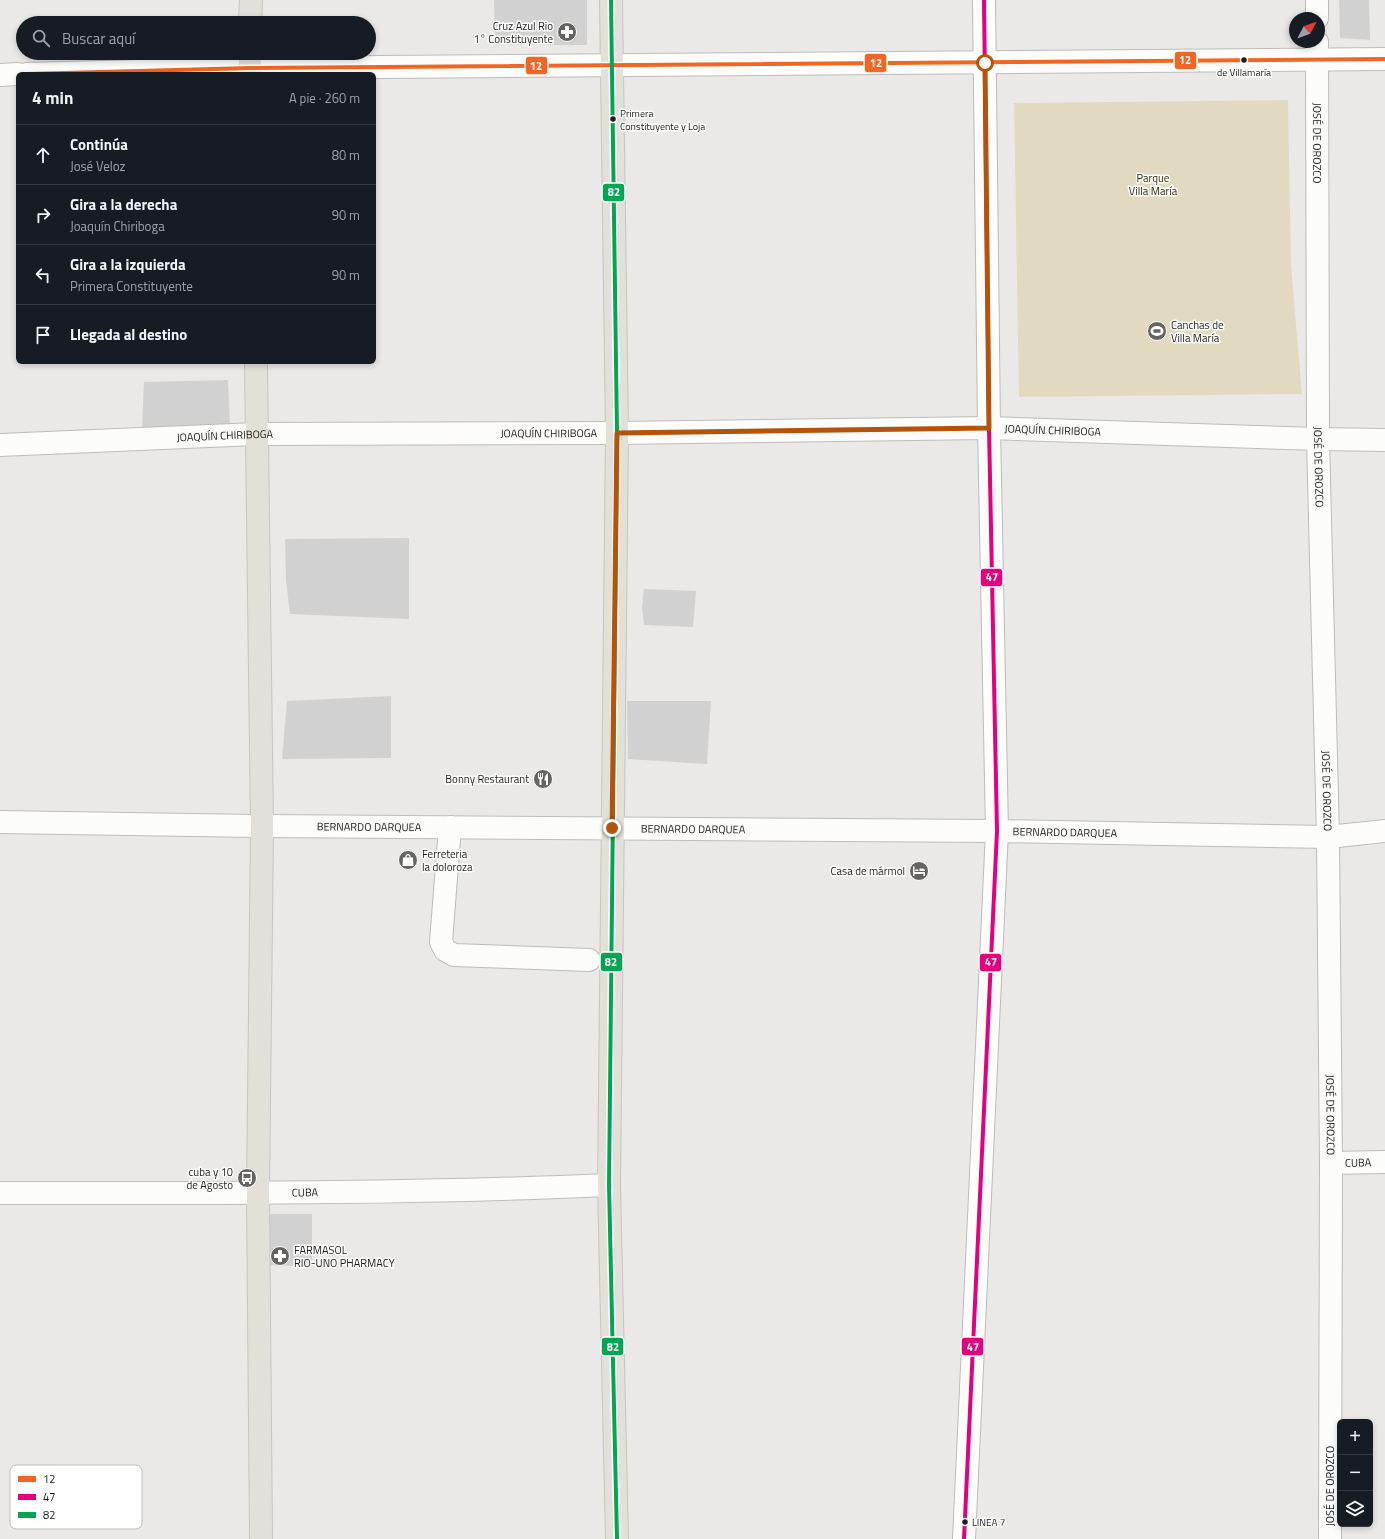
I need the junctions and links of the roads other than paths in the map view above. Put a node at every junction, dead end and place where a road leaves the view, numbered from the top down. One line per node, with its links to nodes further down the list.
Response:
1 (251, 0): 6 (main road)
2 (610, 0): 11 (main road)
3 (984, 0): 9 (street)
4 (1317, 0): 5 (street)
5 (1317, 12)
6 (250, 16)
7 (1317, 51): 8 (street); 9 (street); 19 (street, JOSÉ DE OROZCO)
8 (1385, 59)
9 (985, 63): 11 (street); 16 (street)
10 (250, 65): 11 (street); 12 (street)
11 (610, 66): 17 (main road)
12 (77, 72)
13 (16, 74): 14 (street)
14 (0, 75)
15 (256, 364): 18 (main road)
16 (989, 428): 17 (street, JOAQUÍN CHIRIBOGA); 19 (street, JOAQUÍN CHIRIBOGA); 26 (street)
17 (617, 433): 18 (street, JOAQUÍN CHIRIBOGA); 25 (main road)
18 (258, 434): 21 (street, JOAQUÍN CHIRIBOGA); 23 (main road)
19 (1318, 439): 20 (street, JOAQUÍN CHIRIBOGA); 28 (street, JOSÉ DE OROZCO)
20 (1385, 440)
21 (0, 445)
22 (0, 822): 23 (street, BERNARDO DARQUEA)
23 (262, 826): 24 (street, BERNARDO DARQUEA); 34 (main road)
24 (450, 827): 25 (street, BERNARDO DARQUEA); 29 (street)
25 (612, 828): 26 (street, BERNARDO DARQUEA); 32 (main road)
26 (997, 831): 28 (street, BERNARDO DARQUEA); 37 (street)
27 (1385, 831): 28 (street, BERNARDO DARQUEA)
28 (1328, 837): 31 (street, JOSÉ DE OROZCO)
29 (589, 960)
30 (1385, 1162): 31 (street, CUBA)
31 (1331, 1163): 38 (street, JOSÉ DE OROZCO)
32 (609, 1185): 34 (street, CUBA); 36 (main road)
33 (0, 1193): 34 (street, CUBA)
34 (258, 1193): 35 (main road)
35 (261, 1539)
36 (617, 1539)
37 (964, 1539)
38 (1330, 1539)

